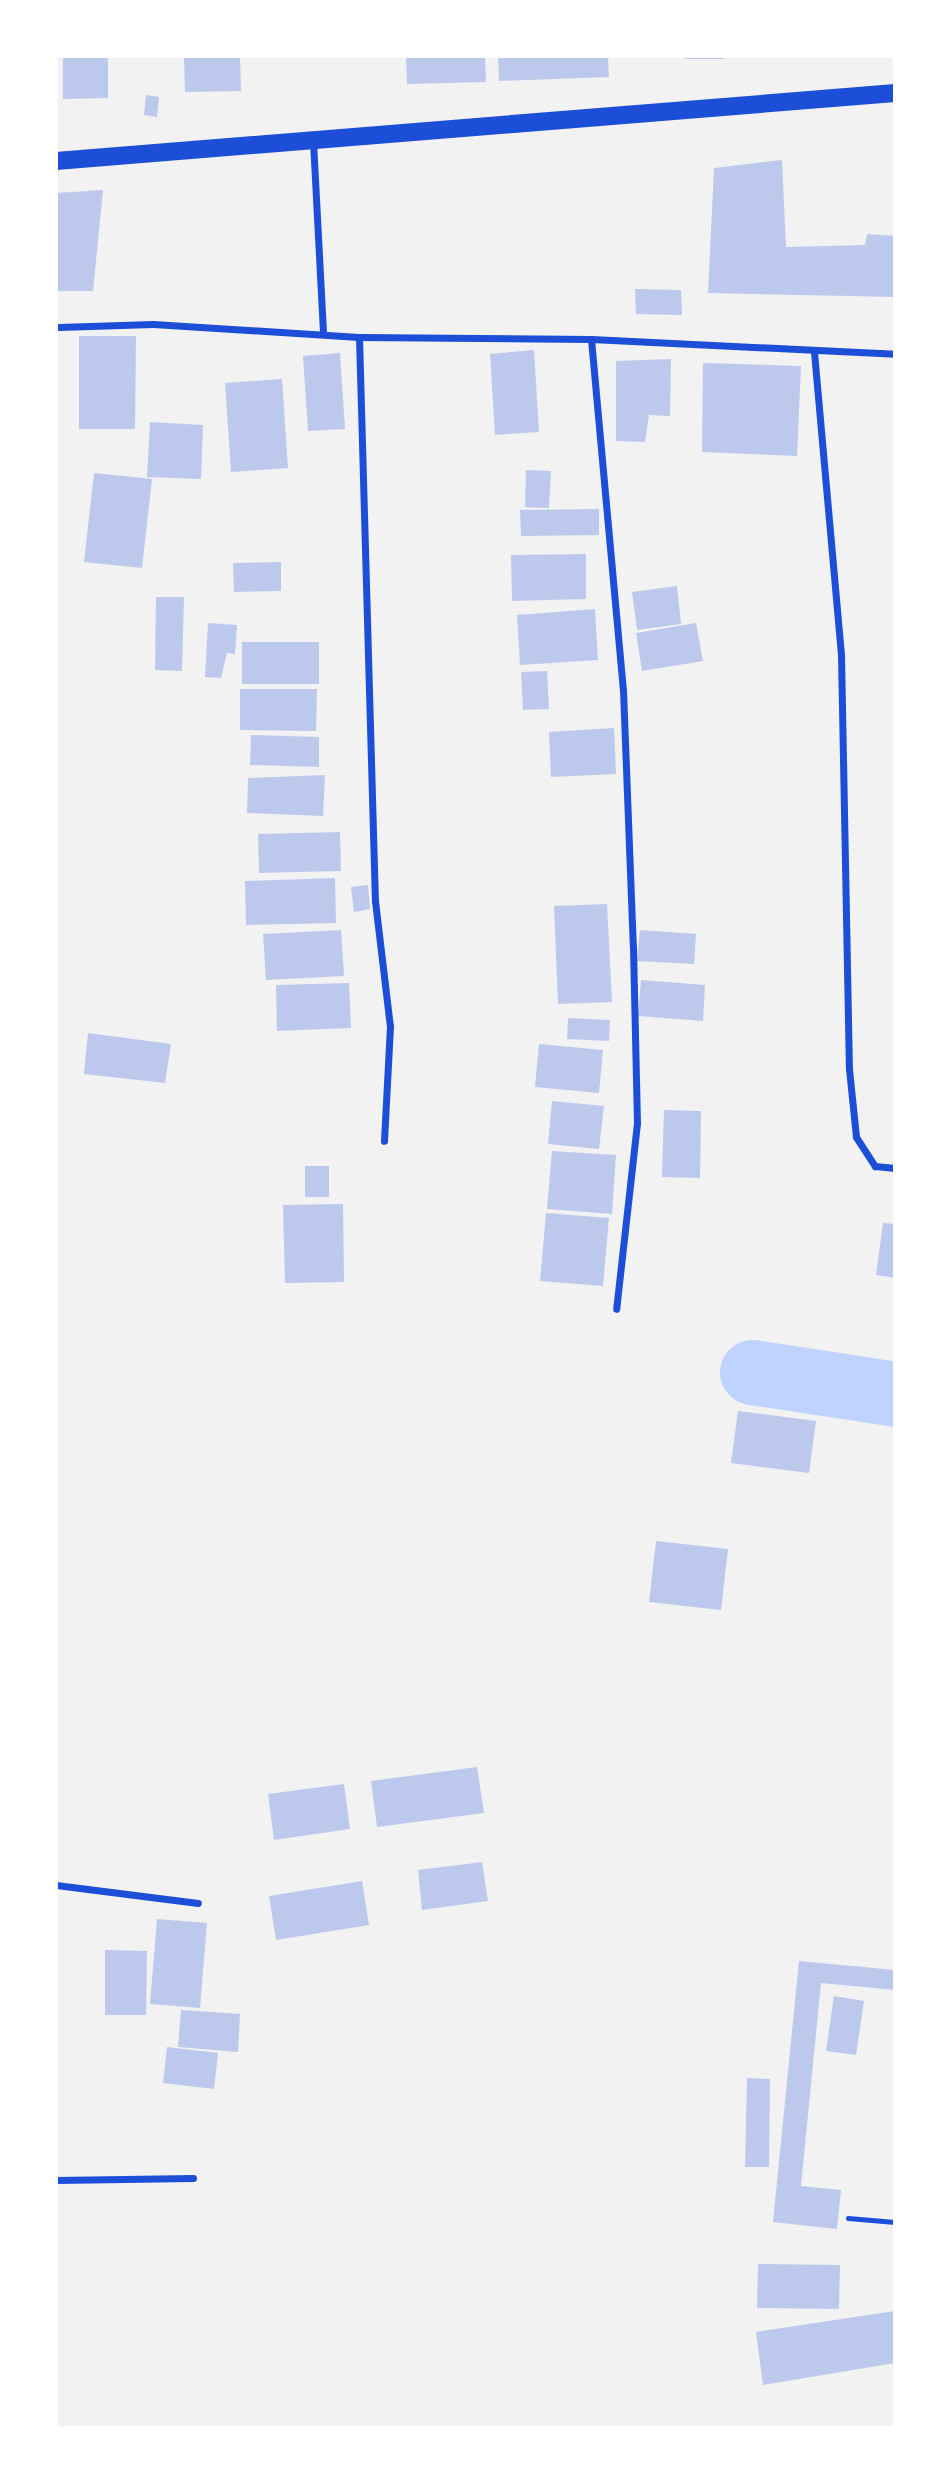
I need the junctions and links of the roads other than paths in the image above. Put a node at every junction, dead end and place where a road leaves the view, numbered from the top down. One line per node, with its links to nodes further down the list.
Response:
1 (895, 93): 2 (main road)
2 (313, 141): 3 (main road); 5 (street)
3 (56, 161)
4 (59, 327): 5 (street)
5 (323, 334): 6 (street)
6 (359, 337): 7 (street); 10 (street)
7 (591, 339): 8 (street); 12 (street)
8 (814, 352): 9 (street); 11 (street)
9 (895, 354)
10 (384, 1142)
11 (895, 1168)
12 (616, 1309)
13 (56, 1885): 14 (street)
14 (198, 1903)
15 (193, 2178): 16 (street)
16 (56, 2180)

